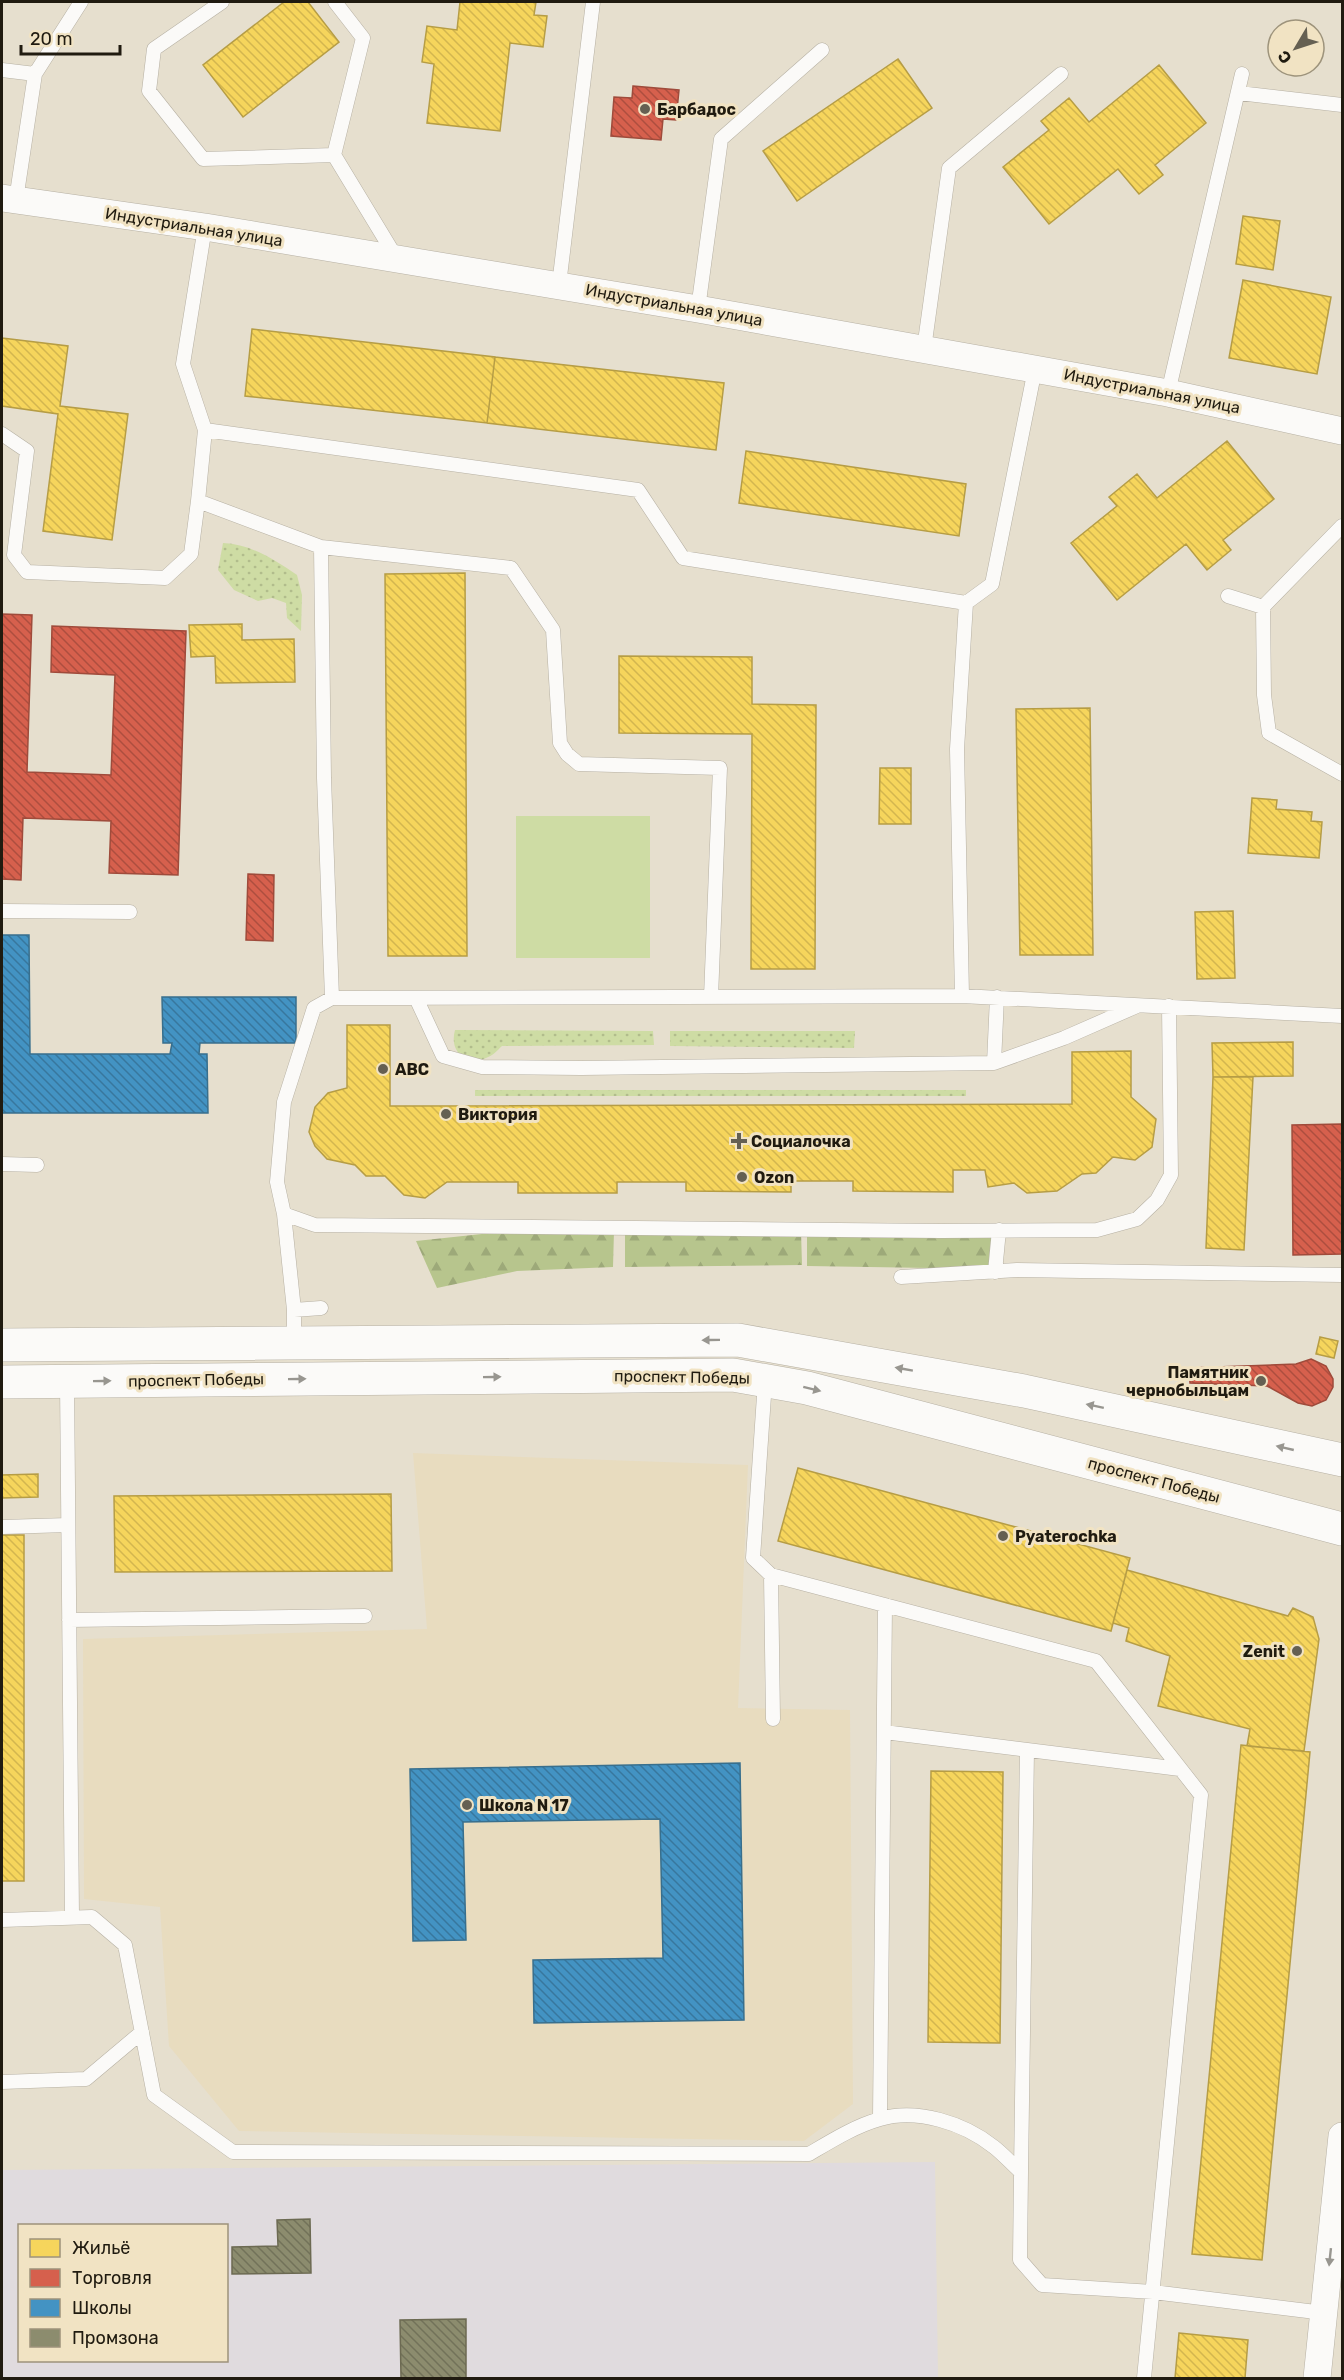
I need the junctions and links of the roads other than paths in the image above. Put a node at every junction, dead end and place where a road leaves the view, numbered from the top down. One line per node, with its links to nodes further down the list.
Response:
1 (81, 2): 7 (lane)
2 (222, 2): 12 (lane)
3 (334, 2): 12 (lane)
4 (593, 2): 16 (lane)
5 (822, 50): 17 (lane)
6 (2, 69): 7 (lane)
7 (34, 74): 13 (lane)
8 (1061, 74): 18 (lane)
9 (1242, 74): 10 (lane)
10 (1239, 93): 11 (lane); 20 (lane)
11 (1342, 105)
12 (334, 155): 15 (lane)
13 (9, 199): 14 (street, Индустриальная улица)
14 (205, 227): 15 (street, Индустриальная улица); 21 (lane)
15 (397, 259): 16 (street, Индустриальная улица)
16 (559, 285): 17 (street, Индустриальная улица)
17 (698, 309): 18 (street, Индустриальная улица)
18 (924, 349): 19 (street, Индустриальная улица)
19 (1035, 369): 20 (street, Индустриальная улица); 28 (lane)
20 (1168, 393): 22 (street, Индустриальная улица)
21 (205, 430): 24 (lane); 28 (lane)
22 (1342, 431)
23 (2, 434): 24 (lane)
24 (198, 501): 26 (lane)
25 (1342, 526): 29 (lane)
26 (321, 547): 34 (lane); 36 (lane)
27 (1227, 596): 29 (lane)
28 (966, 603): 33 (lane)
29 (1263, 607): 30 (lane)
30 (1342, 774)
31 (2, 911): 32 (lane)
32 (130, 912)
33 (962, 996): 34 (lane); 35 (lane)
34 (711, 997): 37 (lane)
35 (997, 997): 38 (lane); 41 (lane)
36 (332, 998): 37 (lane); 44 (lane)
37 (416, 998): 41 (lane)
38 (1139, 1005): 39 (lane); 41 (lane)
39 (1169, 1006): 40 (lane); 45 (lane)
40 (1342, 1016)
41 (994, 1064)
42 (2, 1164): 43 (lane)
43 (37, 1165)
44 (284, 1214): 45 (lane); 50 (lane)
45 (999, 1230): 46 (lane)
46 (994, 1272): 47 (lane); 48 (lane)
47 (1342, 1275)
48 (901, 1277)
49 (321, 1308): 50 (lane)
50 (294, 1310): 51 (lane)
51 (294, 1344): 52 (main road); 56 (main road, one-way to 51)
52 (2, 1345)
53 (765, 1379): 55 (main road, проспект Победы, one-way to 53); 59 (main road, проспект Победы, one-way to 59); 60 (lane)
54 (2, 1382): 55 (main road, проспект Победы)
55 (67, 1382): 57 (lane)
56 (1342, 1461)
57 (68, 1525): 58 (lane); 63 (lane)
58 (2, 1527)
59 (1342, 1529)
60 (771, 1575): 61 (lane); 64 (lane)
61 (885, 1605): 65 (lane); 67 (lane)
62 (365, 1616): 63 (lane)
63 (69, 1620): 68 (lane)
64 (773, 1719)
65 (884, 1732): 66 (lane); 72 (lane)
66 (1027, 1750): 67 (lane); 74 (lane)
67 (1180, 1769): 75 (lane)
68 (72, 1917): 69 (lane); 70 (lane)
69 (2, 1920)
70 (142, 2032): 71 (lane); 72 (lane)
71 (2, 2082)
72 (880, 2118): 74 (lane)
73 (1342, 2136): 76 (street, one-way to 76)
74 (1021, 2172): 75 (lane)
75 (1153, 2292): 76 (lane); 77 (lane)
76 (1324, 2313): 78 (street)
77 (1144, 2379)
78 (1317, 2379)

